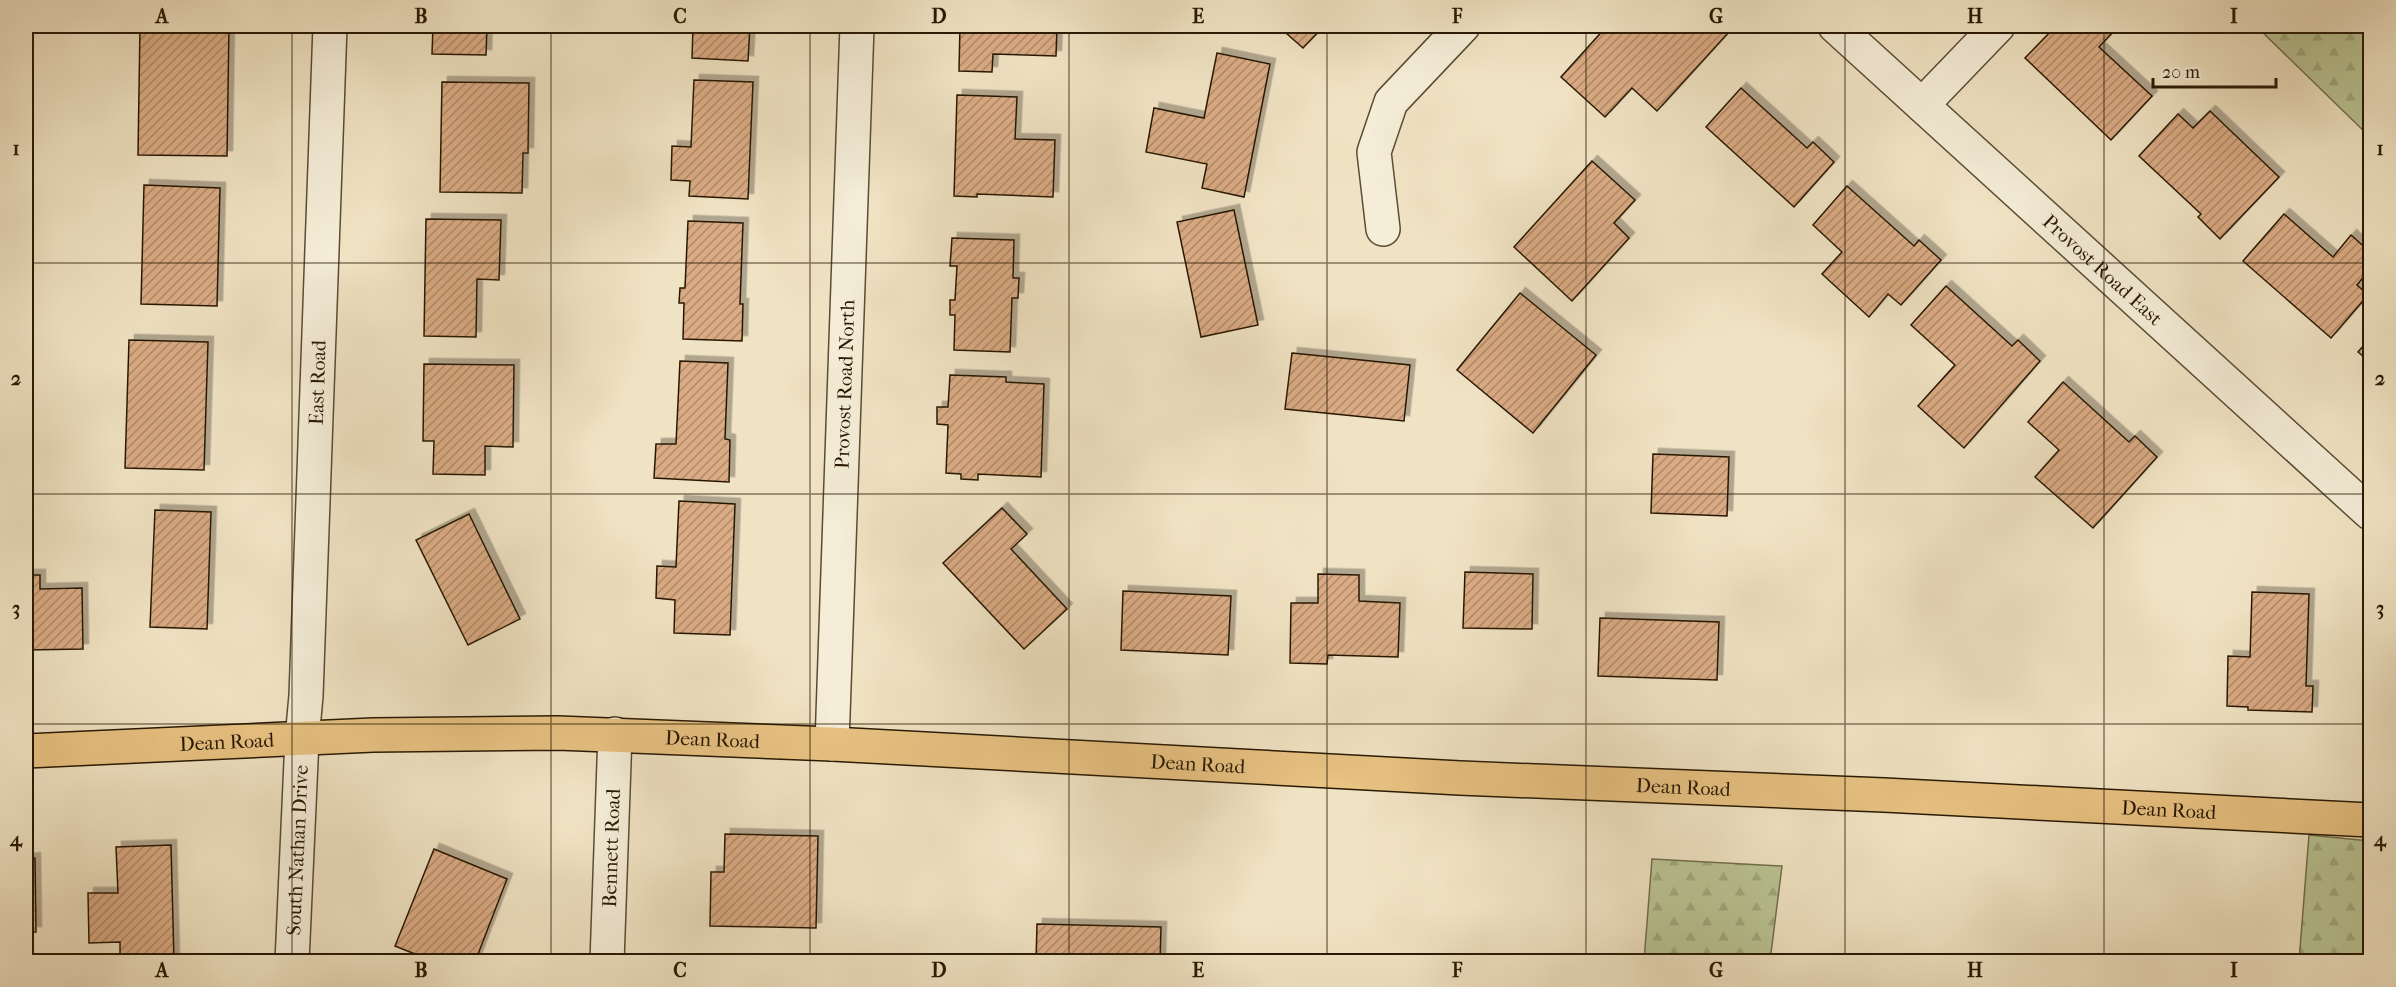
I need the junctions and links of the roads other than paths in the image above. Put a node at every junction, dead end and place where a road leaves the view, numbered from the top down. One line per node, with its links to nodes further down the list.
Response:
1 (330, 26): 10 (street, East Road)
2 (857, 26): 11 (street, Provost Road North)
3 (1462, 26): 7 (street)
4 (1835, 26): 6 (street, Provost Road East)
5 (1998, 26): 6 (street)
6 (1922, 105): 8 (street, Provost Road East)
7 (1383, 229)
8 (2370, 513)
9 (615, 734): 10 (main road, Dean Road); 11 (main road, Dean Road); 15 (street, Bennett Road)
10 (302, 739): 12 (main road, Dean Road); 14 (street, South Nathan Drive)
11 (832, 744): 13 (main road, Dean Road)
12 (26, 751)
13 (2370, 820)
14 (292, 962)
15 (607, 962)

